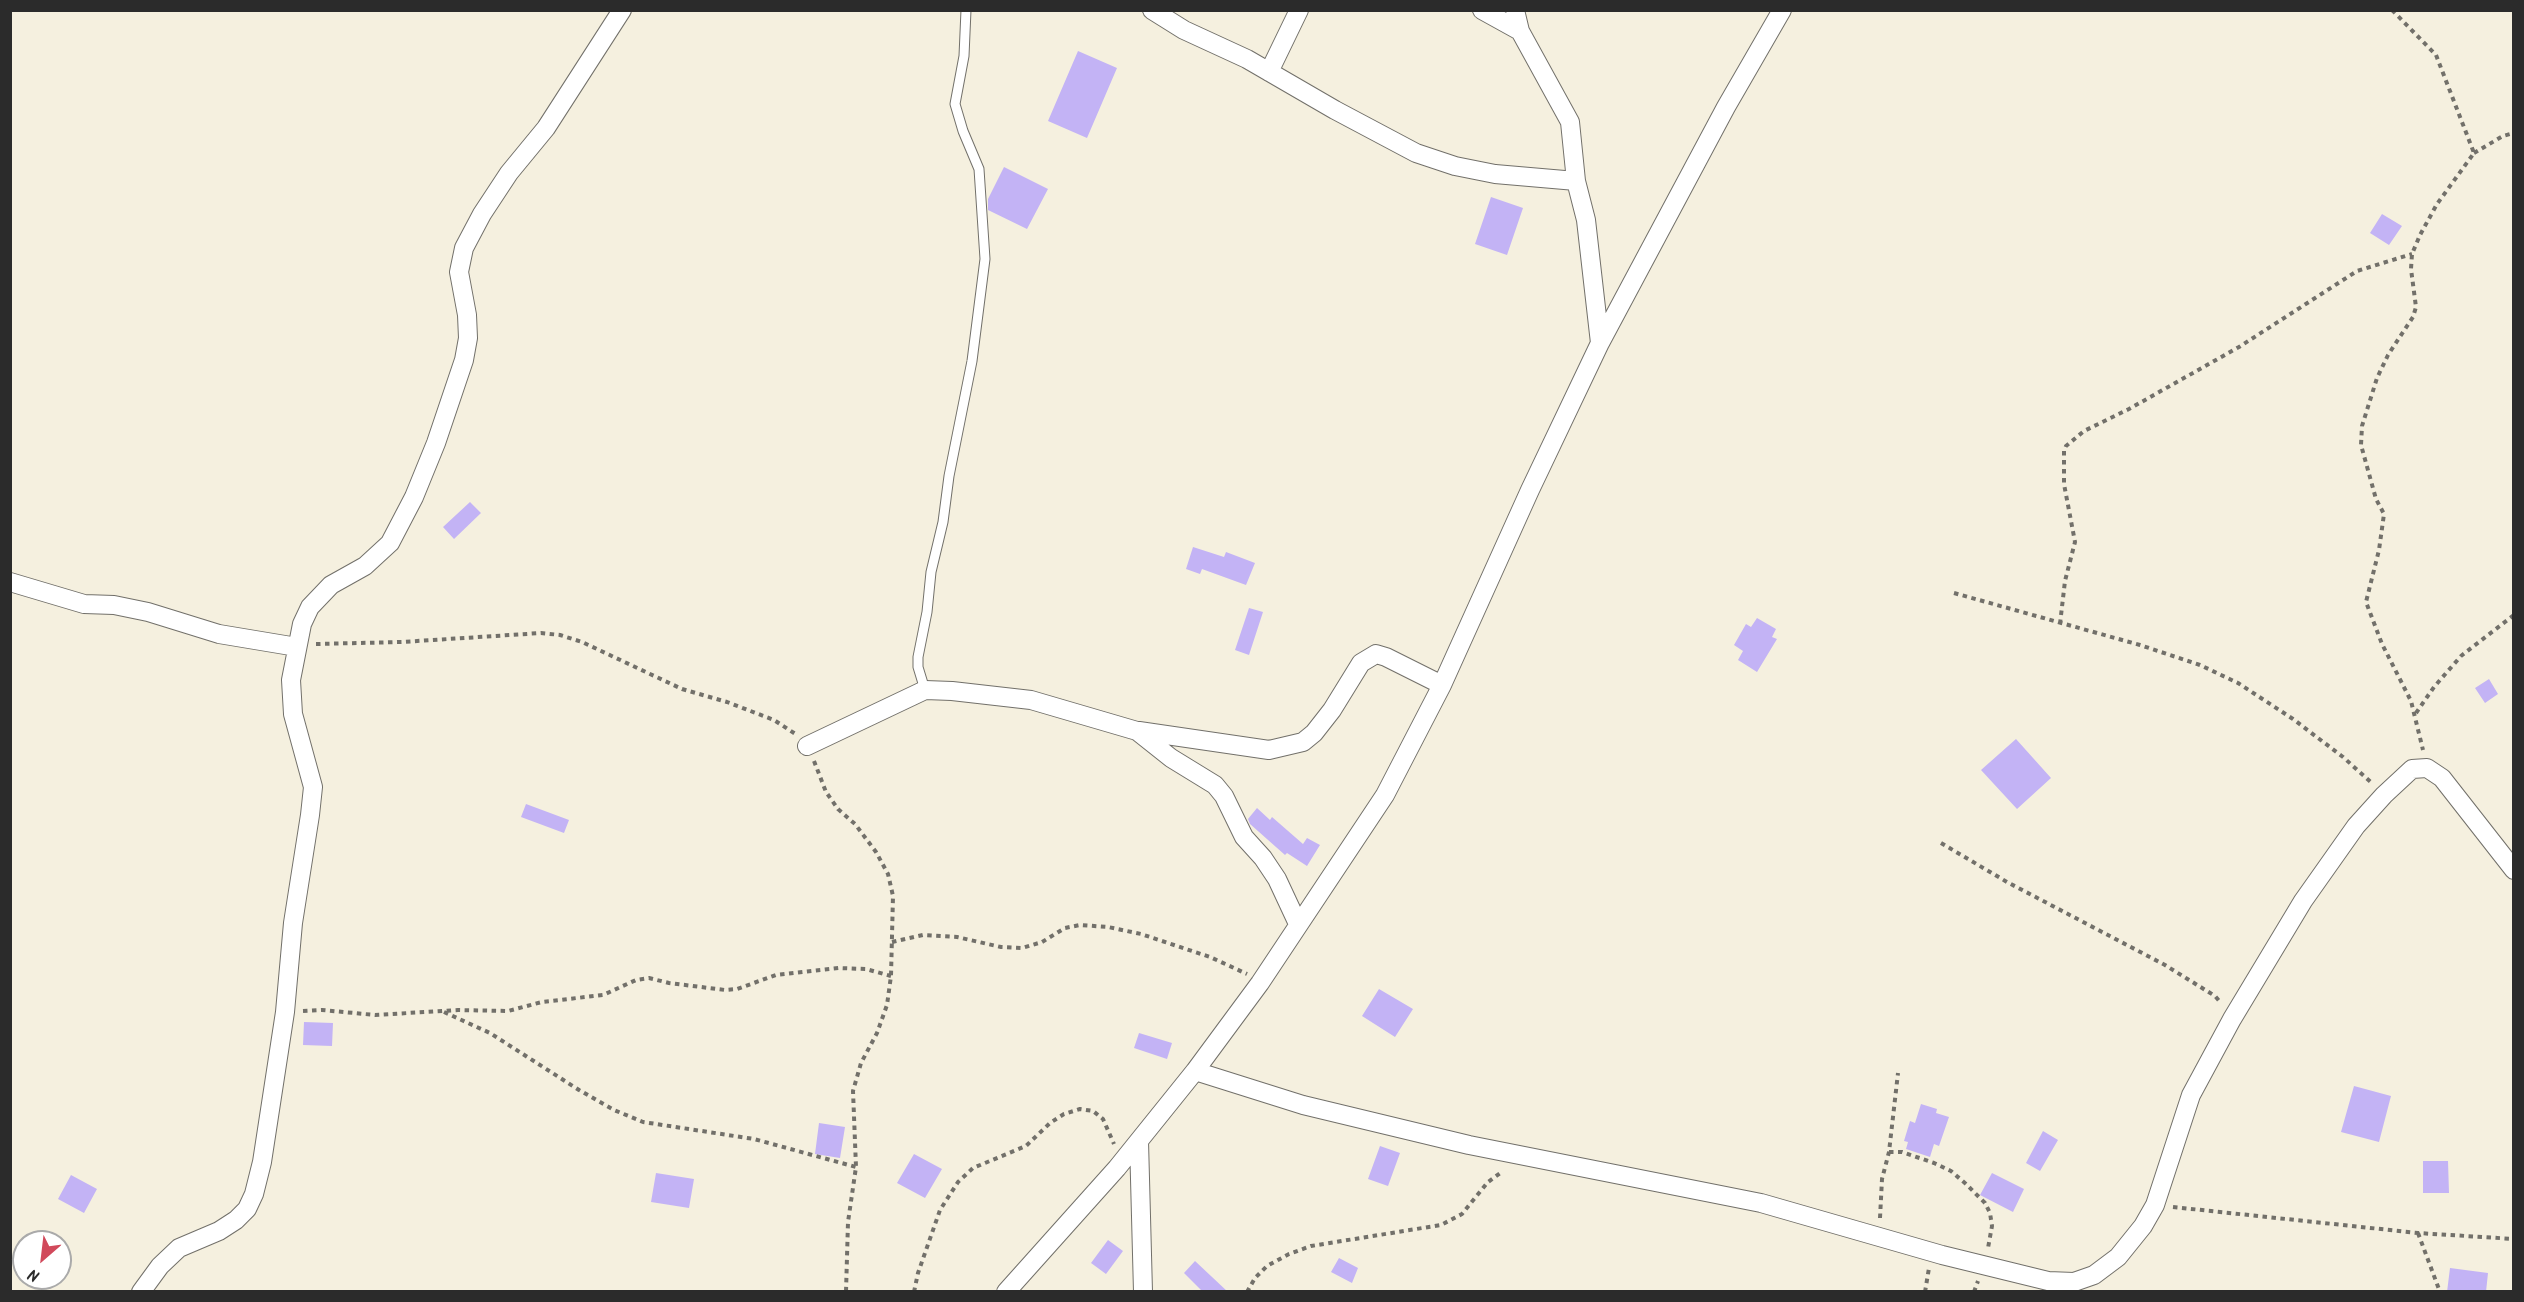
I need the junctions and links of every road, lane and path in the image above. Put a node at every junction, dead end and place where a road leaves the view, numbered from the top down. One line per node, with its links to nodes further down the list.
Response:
1 (622, 10): 20 (street)
2 (966, 10): 22 (lane)
3 (1152, 10): 10 (street)
4 (1299, 10): 10 (street)
5 (1482, 10): 9 (street)
6 (1515, 10): 9 (street)
7 (1782, 10): 15 (street)
8 (2392, 10): 12 (path)
9 (1520, 31): 13 (street)
10 (1269, 72): 13 (street)
11 (2514, 133): 12 (path)
12 (2474, 153): 14 (path)
13 (1576, 181): 15 (street)
14 (2412, 254): 19 (path); 23 (path)
15 (1600, 343): 21 (street)
16 (10, 582): 20 (street)
17 (1954, 593): 19 (path)
18 (2514, 615): 23 (path)
19 (2060, 624): 27 (path)
20 (297, 646): 25 (path); 34 (street)
21 (1442, 685): 24 (street); 30 (street)
22 (926, 690): 24 (street); 25 (street)
23 (2416, 714): 26 (path)
24 (1137, 731): 30 (street)
25 (807, 746): 31 (path)
26 (2427, 768): 27 (street); 29 (street)
27 (2384, 795): 36 (street)
28 (1941, 843): 36 (path)
29 (2514, 870)
30 (1298, 924): 33 (street)
31 (892, 942): 32 (path); 33 (path)
32 (891, 976): 35 (path); 42 (path)
33 (1260, 983): 37 (street)
34 (285, 1012): 35 (path); 49 (street)
35 (443, 1012): 42 (path)
36 (2232, 1018): 44 (street)
37 (1195, 1071): 39 (street); 41 (street)
38 (1898, 1073): 40 (path)
39 (1138, 1141): 43 (street); 53 (street)
40 (1889, 1152): 46 (path); 48 (path)
41 (1529, 1157): 46 (street); 54 (path)
42 (856, 1167): 50 (path)
43 (1117, 1168): 51 (path); 52 (street)
44 (2155, 1205): 45 (path); 48 (street)
45 (2418, 1233): 47 (path); 55 (path)
46 (1885, 1238): 48 (street)
47 (2514, 1239)
48 (1983, 1265)
49 (141, 1292)
50 (846, 1292)
51 (914, 1292)
52 (1006, 1292)
53 (1143, 1292)
54 (1247, 1292)
55 (2440, 1292)

